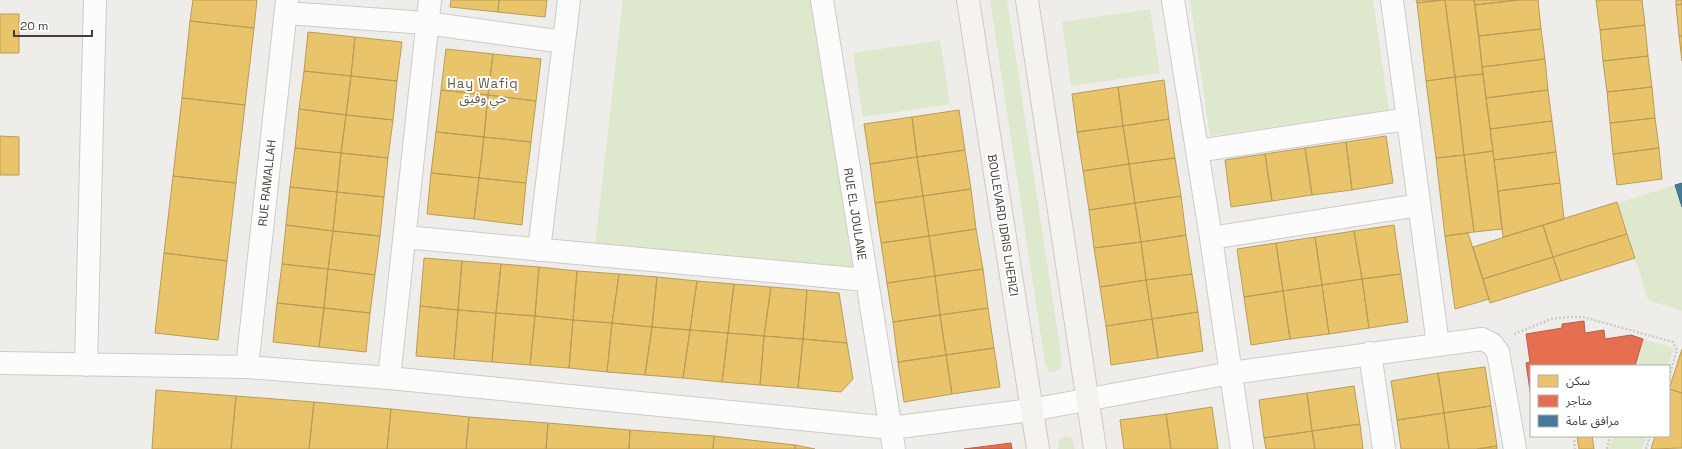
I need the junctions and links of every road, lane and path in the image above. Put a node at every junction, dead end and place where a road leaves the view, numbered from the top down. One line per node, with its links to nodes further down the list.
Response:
1 (95, 0): 23 (street)
2 (430, 0): 10 (street)
3 (568, 0): 11 (street)
4 (822, 0): 18 (street, RUE EL JOULANE)
5 (968, 0): 29 (main road, BOULEVARD IDRIS LHERIZI)
6 (1027, 0): 28 (main road)
7 (1173, 0): 13 (street)
8 (1392, 0): 12 (street)
9 (287, 7): 10 (street); 24 (street, RUE RAMALLAH)
10 (426, 23): 11 (street); 15 (street)
11 (564, 42): 17 (street)
12 (1407, 119): 13 (street); 14 (street)
13 (1198, 151): 16 (street)
14 (1419, 205): 16 (street); 20 (street)
15 (405, 237): 17 (street); 27 (street)
16 (1211, 238): 25 (street)
17 (540, 250): 18 (street)
18 (866, 280): 33 (street, RUE EL JOULANE)
19 (1492, 344): 20 (street); 26 (path); 39 (street)
20 (1438, 345): 21 (street)
21 (1370, 353): 25 (street); 38 (street)
22 (0, 363): 23 (street)
23 (86, 365): 24 (street)
24 (247, 367): 27 (street)
25 (1231, 373): 28 (street); 37 (street)
26 (1670, 373)
27 (389, 378): 33 (street)
28 (1088, 400): 29 (street); 36 (main road)
29 (1031, 410): 33 (street); 35 (main road, BOULEVARD IDRIS LHERIZI)
30 (1574, 437): 40 (path)
31 (1610, 437): 41 (path)
32 (1650, 437): 42 (path)
33 (891, 438): 34 (street, RUE EL JOULANE)
34 (894, 449)
35 (1038, 449)
36 (1095, 449)
37 (1242, 449)
38 (1384, 449)
39 (1515, 449)
40 (1575, 449)
41 (1607, 449)
42 (1646, 449)

